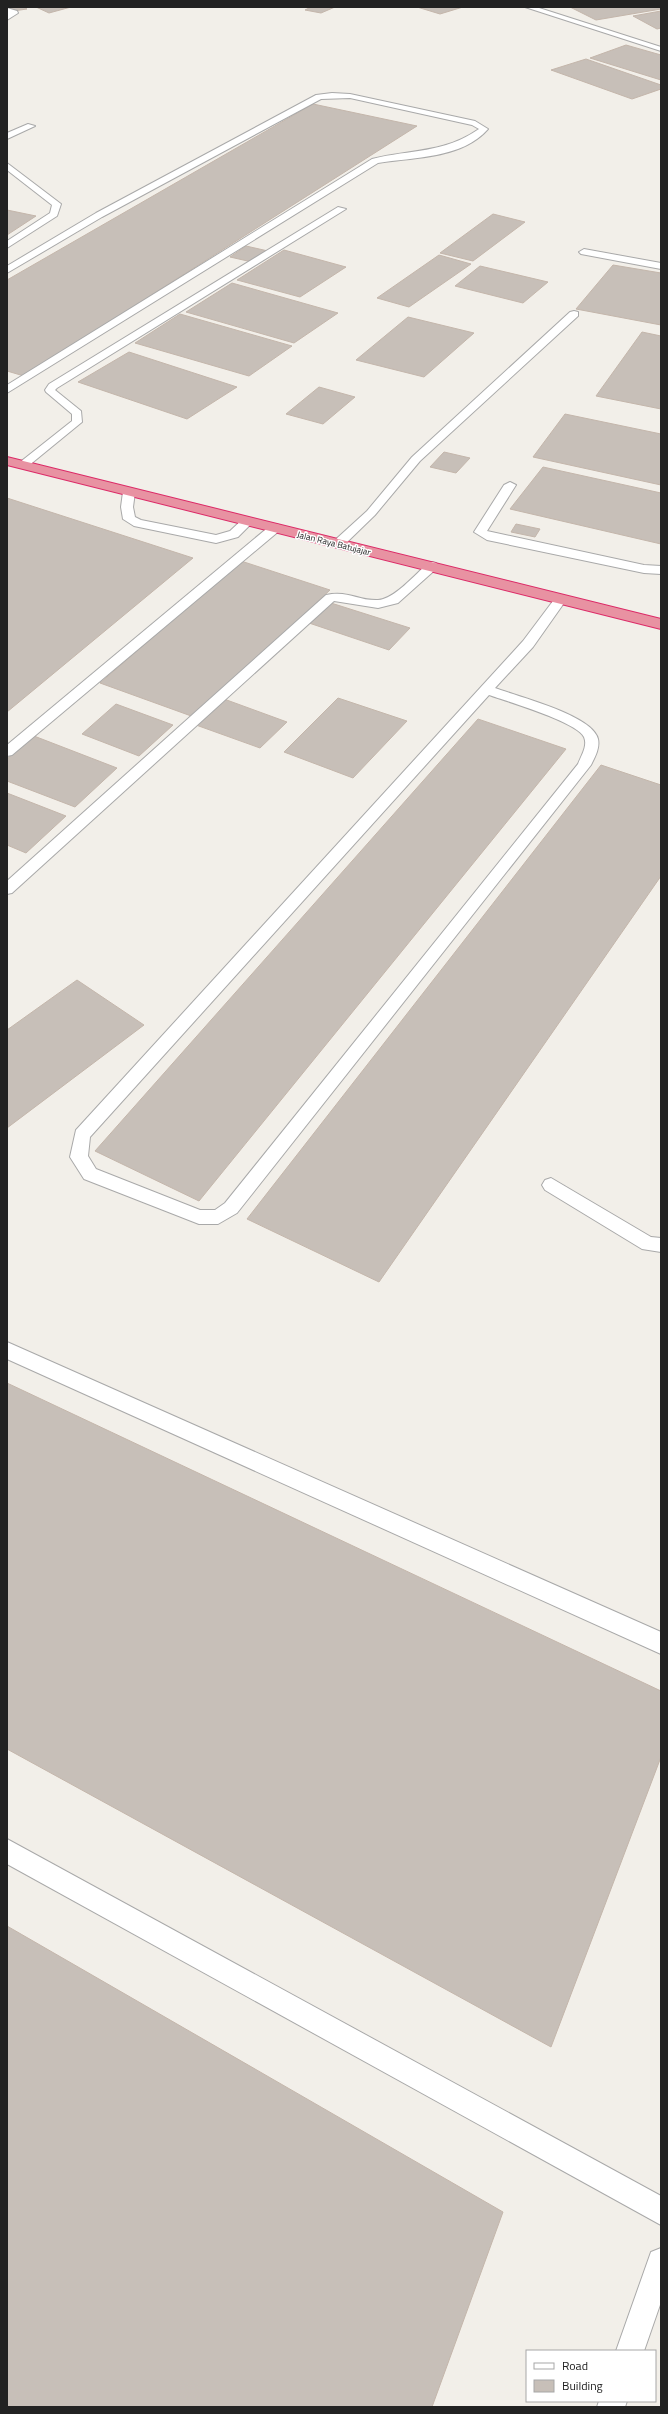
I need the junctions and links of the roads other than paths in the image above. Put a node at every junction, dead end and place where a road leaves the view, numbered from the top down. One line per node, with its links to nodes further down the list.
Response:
1 (528, 7): 4 (lane)
2 (7, 11): 3 (street)
3 (7, 17)
4 (661, 49)
5 (32, 126): 6 (lane)
6 (7, 136)
7 (7, 166): 9 (lane)
8 (341, 208): 16 (lane)
9 (7, 245)
10 (584, 252): 11 (lane)
11 (661, 266)
12 (7, 270): 14 (lane)
13 (574, 314): 21 (lane)
14 (7, 390)
15 (7, 460): 16 (highway, Jalan Raya Batujajar)
16 (23, 464): 18 (highway, Jalan Raya Batujajar)
17 (510, 485): 23 (lane)
18 (130, 492): 19 (highway, Jalan Raya Batujajar); 19 (lane)
19 (248, 522): 20 (highway, Jalan Raya Batujajar)
20 (275, 528): 21 (highway, Jalan Raya Batujajar); 27 (lane)
21 (338, 544): 22 (highway, Jalan Raya Batujajar)
22 (432, 566): 24 (highway, Jalan Raya Batujajar); 28 (lane)
23 (661, 570)
24 (560, 600): 25 (highway, Jalan Raya Batujajar); 26 (lane)
25 (661, 624)
26 (486, 690): 26 (lane)
27 (7, 752)
28 (7, 889)
29 (551, 1185): 30 (lane)
30 (661, 1245)
31 (7, 1350): 32 (lane)
32 (661, 1643)
33 (7, 1851): 34 (lane)
34 (661, 2211)
35 (661, 2262): 36 (lane)
36 (630, 2350)

